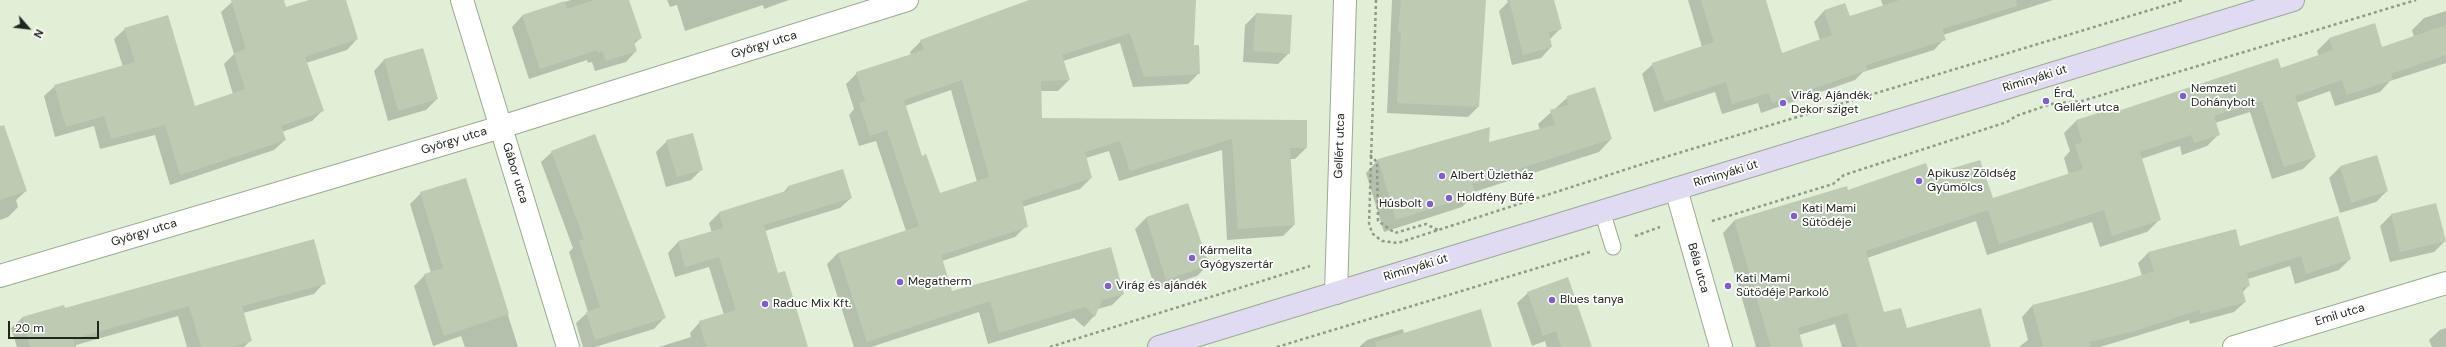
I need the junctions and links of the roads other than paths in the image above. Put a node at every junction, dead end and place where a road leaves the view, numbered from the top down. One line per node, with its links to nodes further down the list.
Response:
1 (462, 0): 5 (street, Gábor utca)
2 (907, 0): 5 (street, György utca)
3 (1345, 0): 11 (street, Gellért utca)
4 (2292, 0): 6 (main road, Riminyáki út)
5 (501, 127): 9 (street, György utca); 12 (street, Gábor utca)
6 (1676, 189): 7 (main road, Riminyáki út); 14 (street, Béla utca)
7 (1602, 211): 8 (lane); 11 (main road, Riminyáki út)
8 (1612, 246)
9 (0, 276)
10 (2446, 283): 15 (street, Emil utca)
11 (1336, 293): 13 (main road, Riminyáki út)
12 (568, 347)
13 (1159, 347)
14 (1721, 347)
15 (2234, 347)

